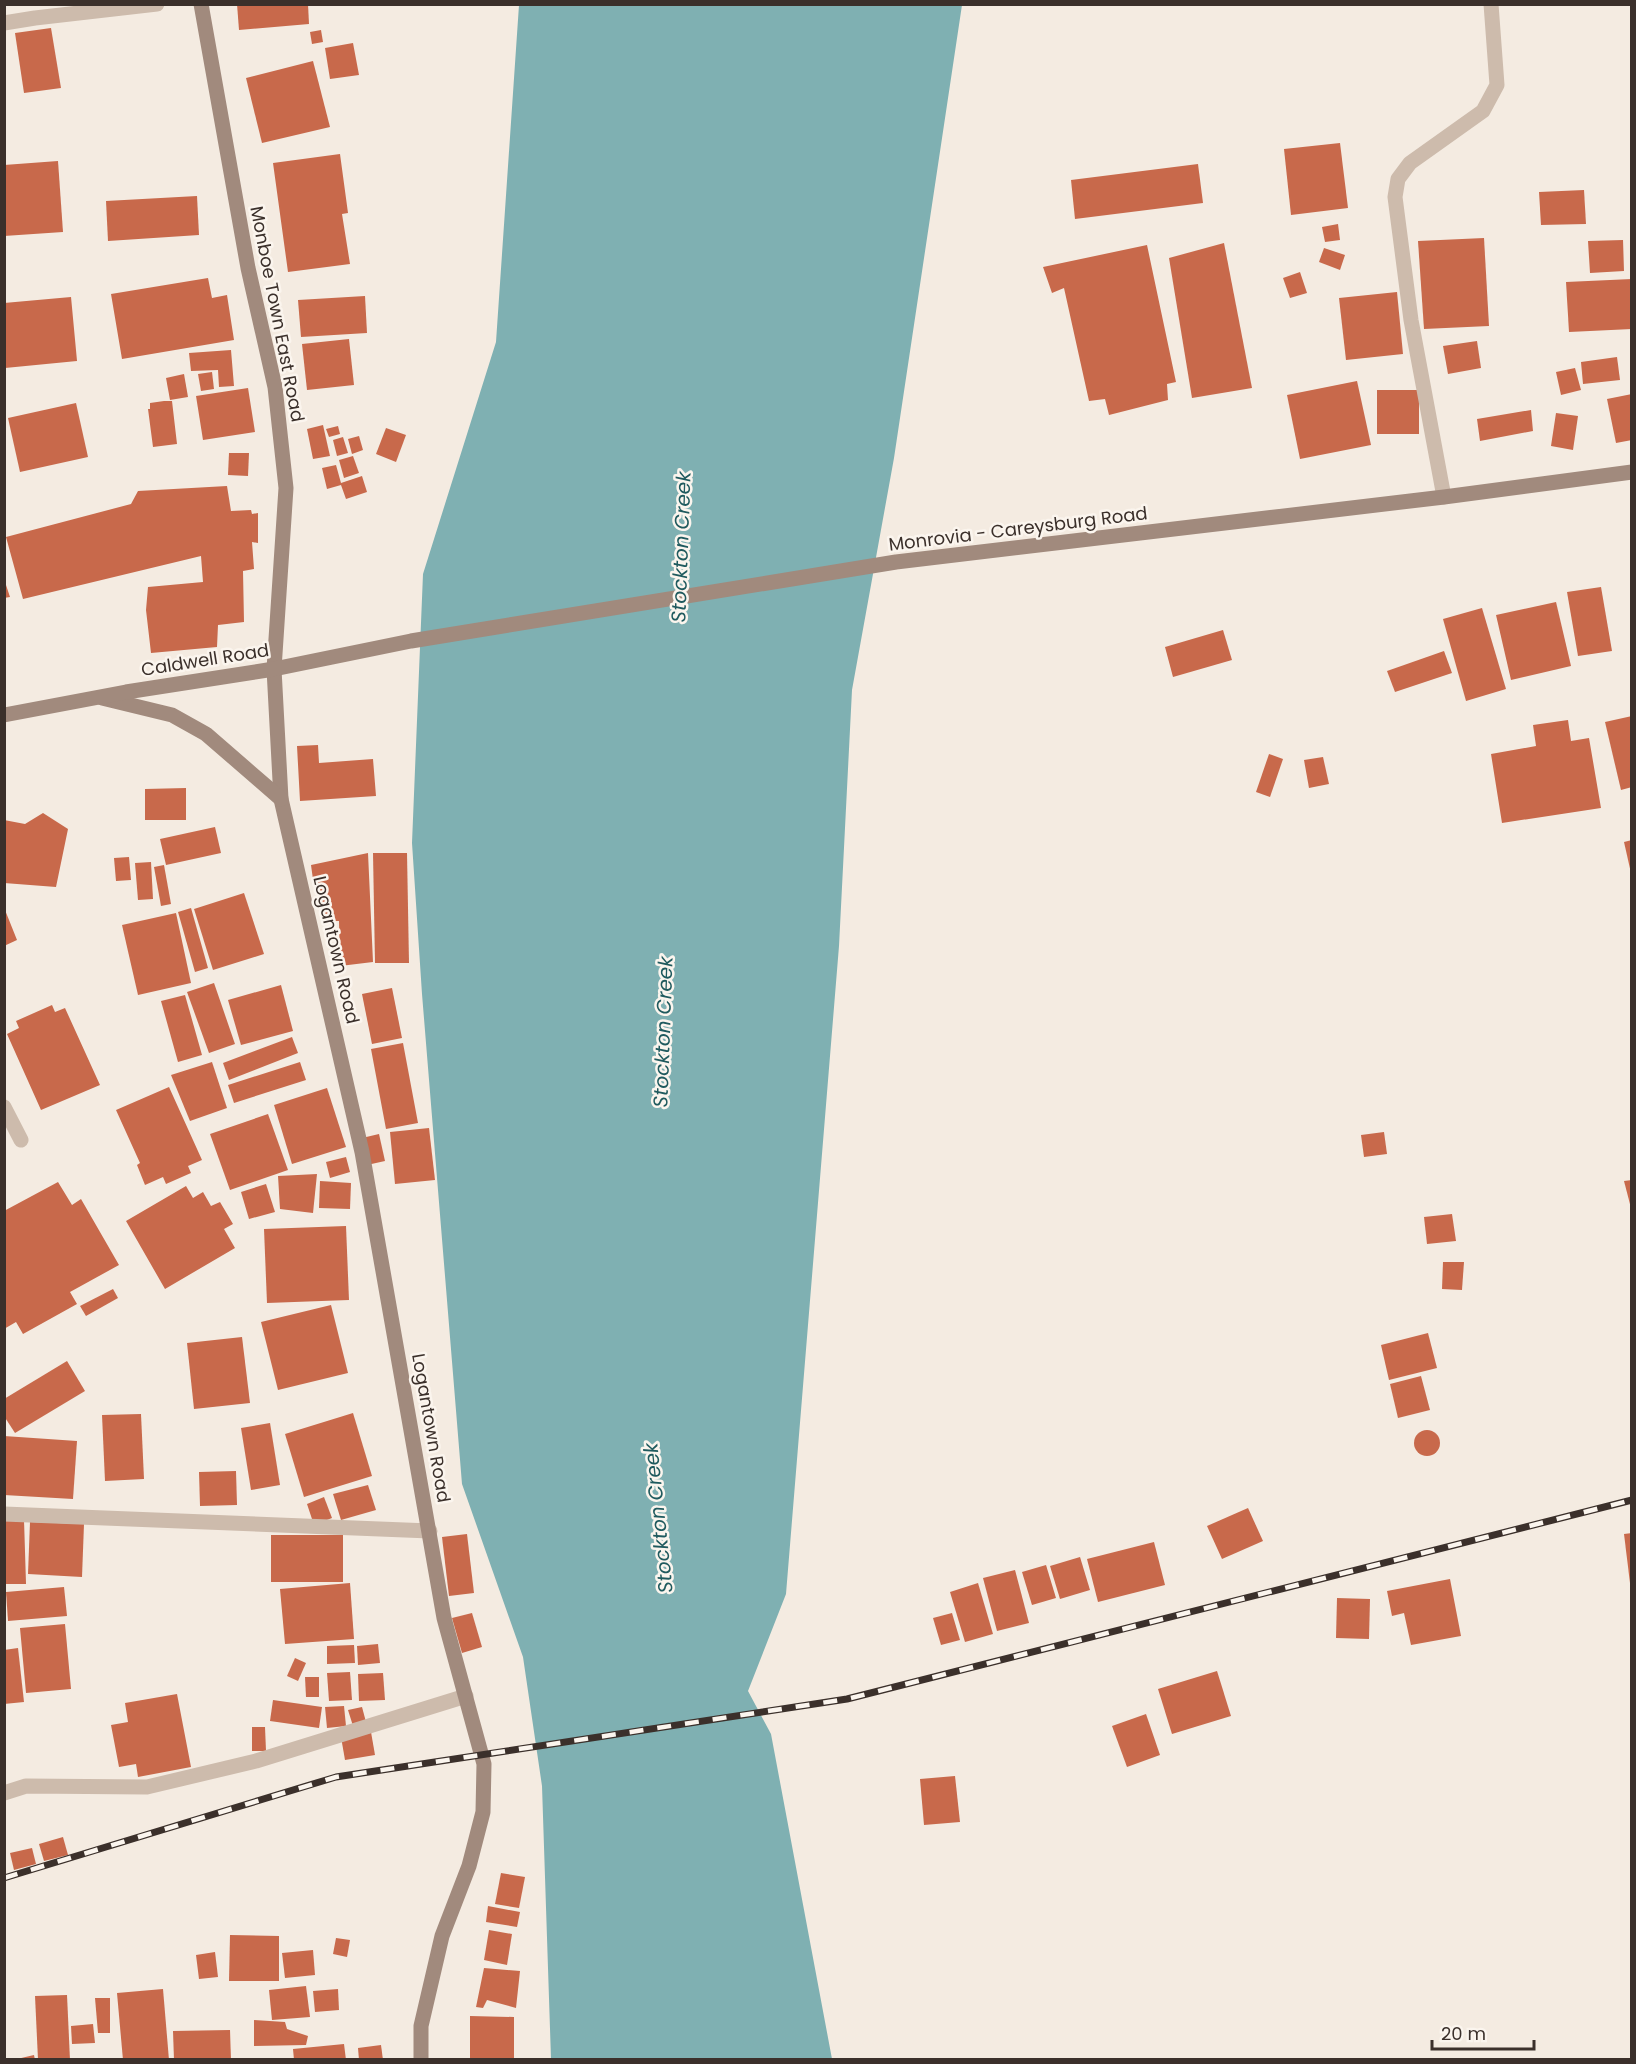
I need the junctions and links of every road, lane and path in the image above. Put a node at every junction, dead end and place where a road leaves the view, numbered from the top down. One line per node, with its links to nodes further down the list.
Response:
1 (157, 4): 4 (street)
2 (201, 4): 8 (street, Monboe Town East Road)
3 (1491, 4): 6 (street)
4 (4, 23)
5 (1632, 472): 6 (street, Monrovia - Careysburg Road)
6 (1444, 498): 7 (street, Monrovia - Careysburg Road)
7 (411, 641): 8 (street, Caldwell Road)
8 (274, 669): 9 (street, Caldwell Road); 11 (street, Logantown Road)
9 (98, 697): 10 (street, Caldwell Road); 11 (street)
10 (4, 715)
11 (281, 799): 15 (street, Logantown Road)
12 (4, 1107): 13 (street)
13 (21, 1140)
14 (4, 1514): 15 (street)
15 (429, 1531): 16 (street, Logantown Road)
16 (466, 1696): 17 (street); 18 (street, Logantown Road)
17 (4, 1793)
18 (421, 2060)

